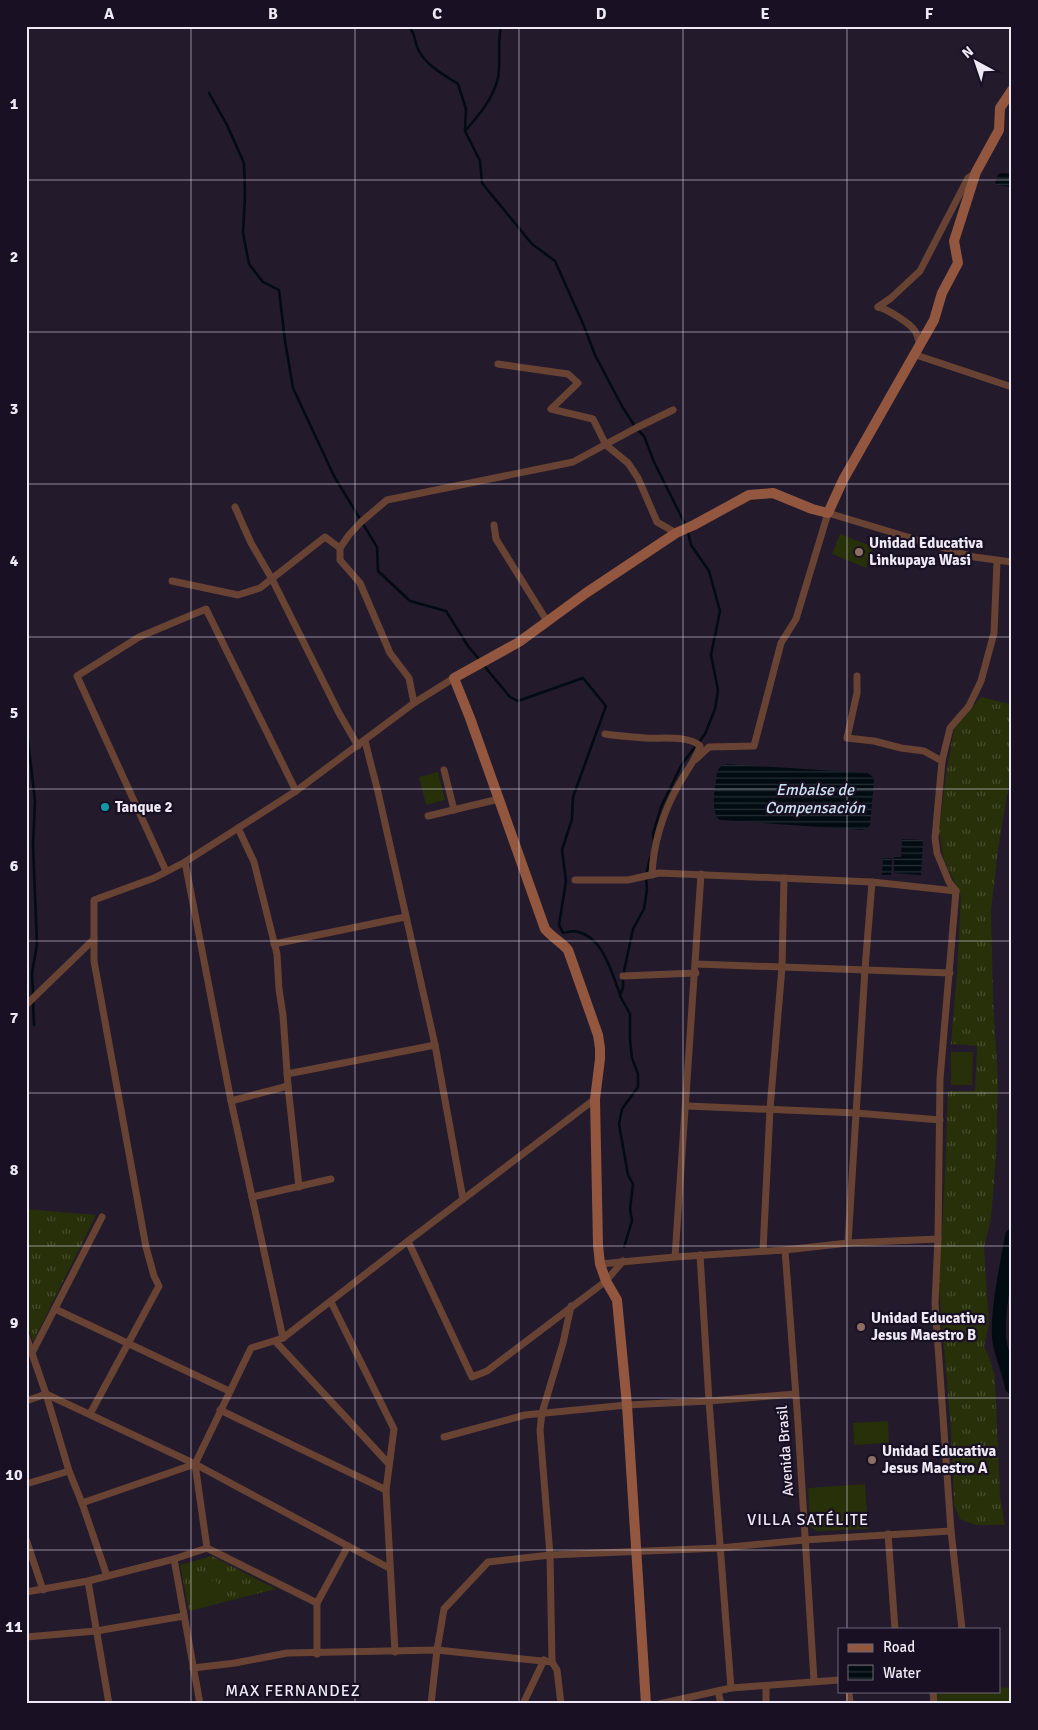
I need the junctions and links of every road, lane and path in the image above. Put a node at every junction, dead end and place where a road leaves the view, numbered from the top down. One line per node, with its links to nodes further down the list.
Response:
1 (1012, 90): 2 (street)
2 (976, 172): 3 (street); 3 (street)
3 (918, 351): 5 (street); 9 (street)
4 (498, 364): 7 (street)
5 (1012, 387)
6 (673, 410): 7 (street)
7 (606, 445): 11 (street); 12 (street)
8 (235, 507): 15 (street)
9 (828, 513): 11 (street); 13 (street); 23 (street)
10 (494, 524): 17 (street)
11 (676, 533): 17 (street)
12 (340, 548): 15 (street); 20 (street)
13 (997, 561): 14 (street); 24 (street)
14 (1012, 562)
15 (272, 579): 16 (street); 22 (street)
16 (172, 581)
17 (546, 621): 19 (street)
18 (857, 676): 24 (street)
19 (454, 678): 20 (street); 27 (street)
20 (414, 703): 22 (street)
21 (605, 734): 23 (street)
22 (361, 744): 26 (street); 39 (street)
23 (695, 760): 34 (street)
24 (942, 761): 38 (street)
25 (444, 770): 28 (street)
26 (296, 791): 30 (street); 32 (street)
27 (499, 799): 28 (street); 52 (street)
28 (454, 810): 29 (street)
29 (428, 816)
30 (238, 828): 31 (street); 41 (street)
31 (185, 862): 32 (street); 53 (street)
32 (166, 871): 40 (street)
33 (701, 874): 34 (street); 35 (street); 42 (street)
34 (652, 875): 36 (street)
35 (784, 878): 37 (street); 43 (street)
36 (575, 880)
37 (872, 882): 38 (street); 44 (street)
38 (956, 891): 45 (street)
39 (405, 917): 41 (street); 49 (street)
40 (94, 939): 48 (street); 79 (street)
41 (274, 944): 50 (street)
42 (696, 964): 43 (street); 46 (street)
43 (782, 967): 44 (street); 55 (street)
44 (865, 969): 45 (street); 56 (street)
45 (950, 972): 57 (street)
46 (696, 973): 47 (street); 54 (street)
47 (623, 976)
48 (26, 1005)
49 (435, 1045): 50 (street); 61 (street)
50 (287, 1074): 51 (street)
51 (288, 1086): 53 (street); 59 (street)
52 (595, 1099): 61 (street); 71 (street)
53 (231, 1101): 60 (street)
54 (686, 1106): 55 (street); 69 (street)
55 (770, 1109): 56 (street); 67 (street)
56 (856, 1113): 57 (street); 65 (street)
57 (940, 1120): 63 (street)
58 (331, 1179): 59 (street)
59 (299, 1187): 60 (street)
60 (252, 1197): 77 (street)
61 (463, 1199): 64 (street)
62 (102, 1217): 75 (street)
63 (938, 1239): 65 (street); 97 (street)
64 (408, 1241): 73 (street); 74 (street)
65 (848, 1243): 66 (street)
66 (785, 1250): 67 (street); 83 (street, Avenida Brasil)
67 (763, 1251): 68 (street)
68 (700, 1255): 69 (street); 85 (street)
69 (675, 1257): 70 (street)
70 (623, 1261): 71 (street); 72 (street)
71 (600, 1264): 72 (street)
72 (606, 1281): 74 (street); 86 (street)
73 (331, 1302): 77 (street); 92 (street)
74 (571, 1306): 88 (street)
75 (55, 1309): 79 (street); 80 (street)
76 (26, 1336): 80 (street)
77 (283, 1338): 78 (street)
78 (274, 1341): 81 (street); 92 (street)
79 (129, 1344): 81 (street); 89 (street)
80 (32, 1353): 82 (street)
81 (229, 1391): 87 (street)
82 (46, 1394): 84 (street); 89 (street); 93 (street)
83 (795, 1394): 85 (street); 100 (street, Avenida Brasil)
84 (26, 1401)
85 (709, 1401): 86 (street); 103 (street)
86 (627, 1405): 88 (street); 104 (street)
87 (220, 1410): 91 (street); 95 (street)
88 (542, 1413): 90 (street); 105 (street)
89 (90, 1414): 91 (street)
90 (444, 1437)
91 (195, 1464): 96 (street); 101 (street); 102 (street)
92 (389, 1464): 95 (street)
93 (69, 1471): 94 (street); 96 (street)
94 (26, 1484)
95 (386, 1490): 107 (street)
96 (82, 1503): 108 (street)
97 (951, 1531): 98 (street); 115 (street)
98 (888, 1534): 100 (street); 114 (street)
99 (26, 1538): 110 (street)
100 (804, 1540): 103 (street); 125 (street, Avenida Brasil)
101 (348, 1546): 107 (street); 112 (street)
102 (207, 1548): 106 (street); 112 (street)
103 (720, 1548): 104 (street); 127 (street)
104 (636, 1551): 105 (street); 134 (street)
105 (550, 1556): 118 (street); 122 (street)
106 (174, 1559): 108 (street); 113 (street)
107 (390, 1568): 119 (street)
108 (107, 1576): 109 (street)
109 (88, 1581): 110 (street); 116 (street)
110 (42, 1590): 111 (street)
111 (26, 1592)
112 (317, 1603): 120 (street)
113 (184, 1616): 116 (street); 123 (street)
114 (895, 1628)
115 (962, 1628)
116 (96, 1631): 117 (street); 129 (street)
117 (26, 1638)
118 (437, 1650): 119 (street); 121 (street); 131 (street)
119 (396, 1652): 120 (street)
120 (317, 1654): 123 (street)
121 (544, 1660): 122 (street); 132 (street)
122 (552, 1662): 133 (street)
123 (193, 1668): 130 (street)
124 (838, 1680): 125 (street)
125 (814, 1681): 126 (street)
126 (766, 1686): 127 (street); 137 (street)
127 (731, 1688): 128 (street)
128 (718, 1691): 135 (street); 136 (street)
129 (109, 1704)
130 (200, 1704)
131 (431, 1704)
132 (523, 1704)
133 (561, 1704)
134 (646, 1704)
135 (659, 1704)
136 (720, 1704)
137 (766, 1704)

